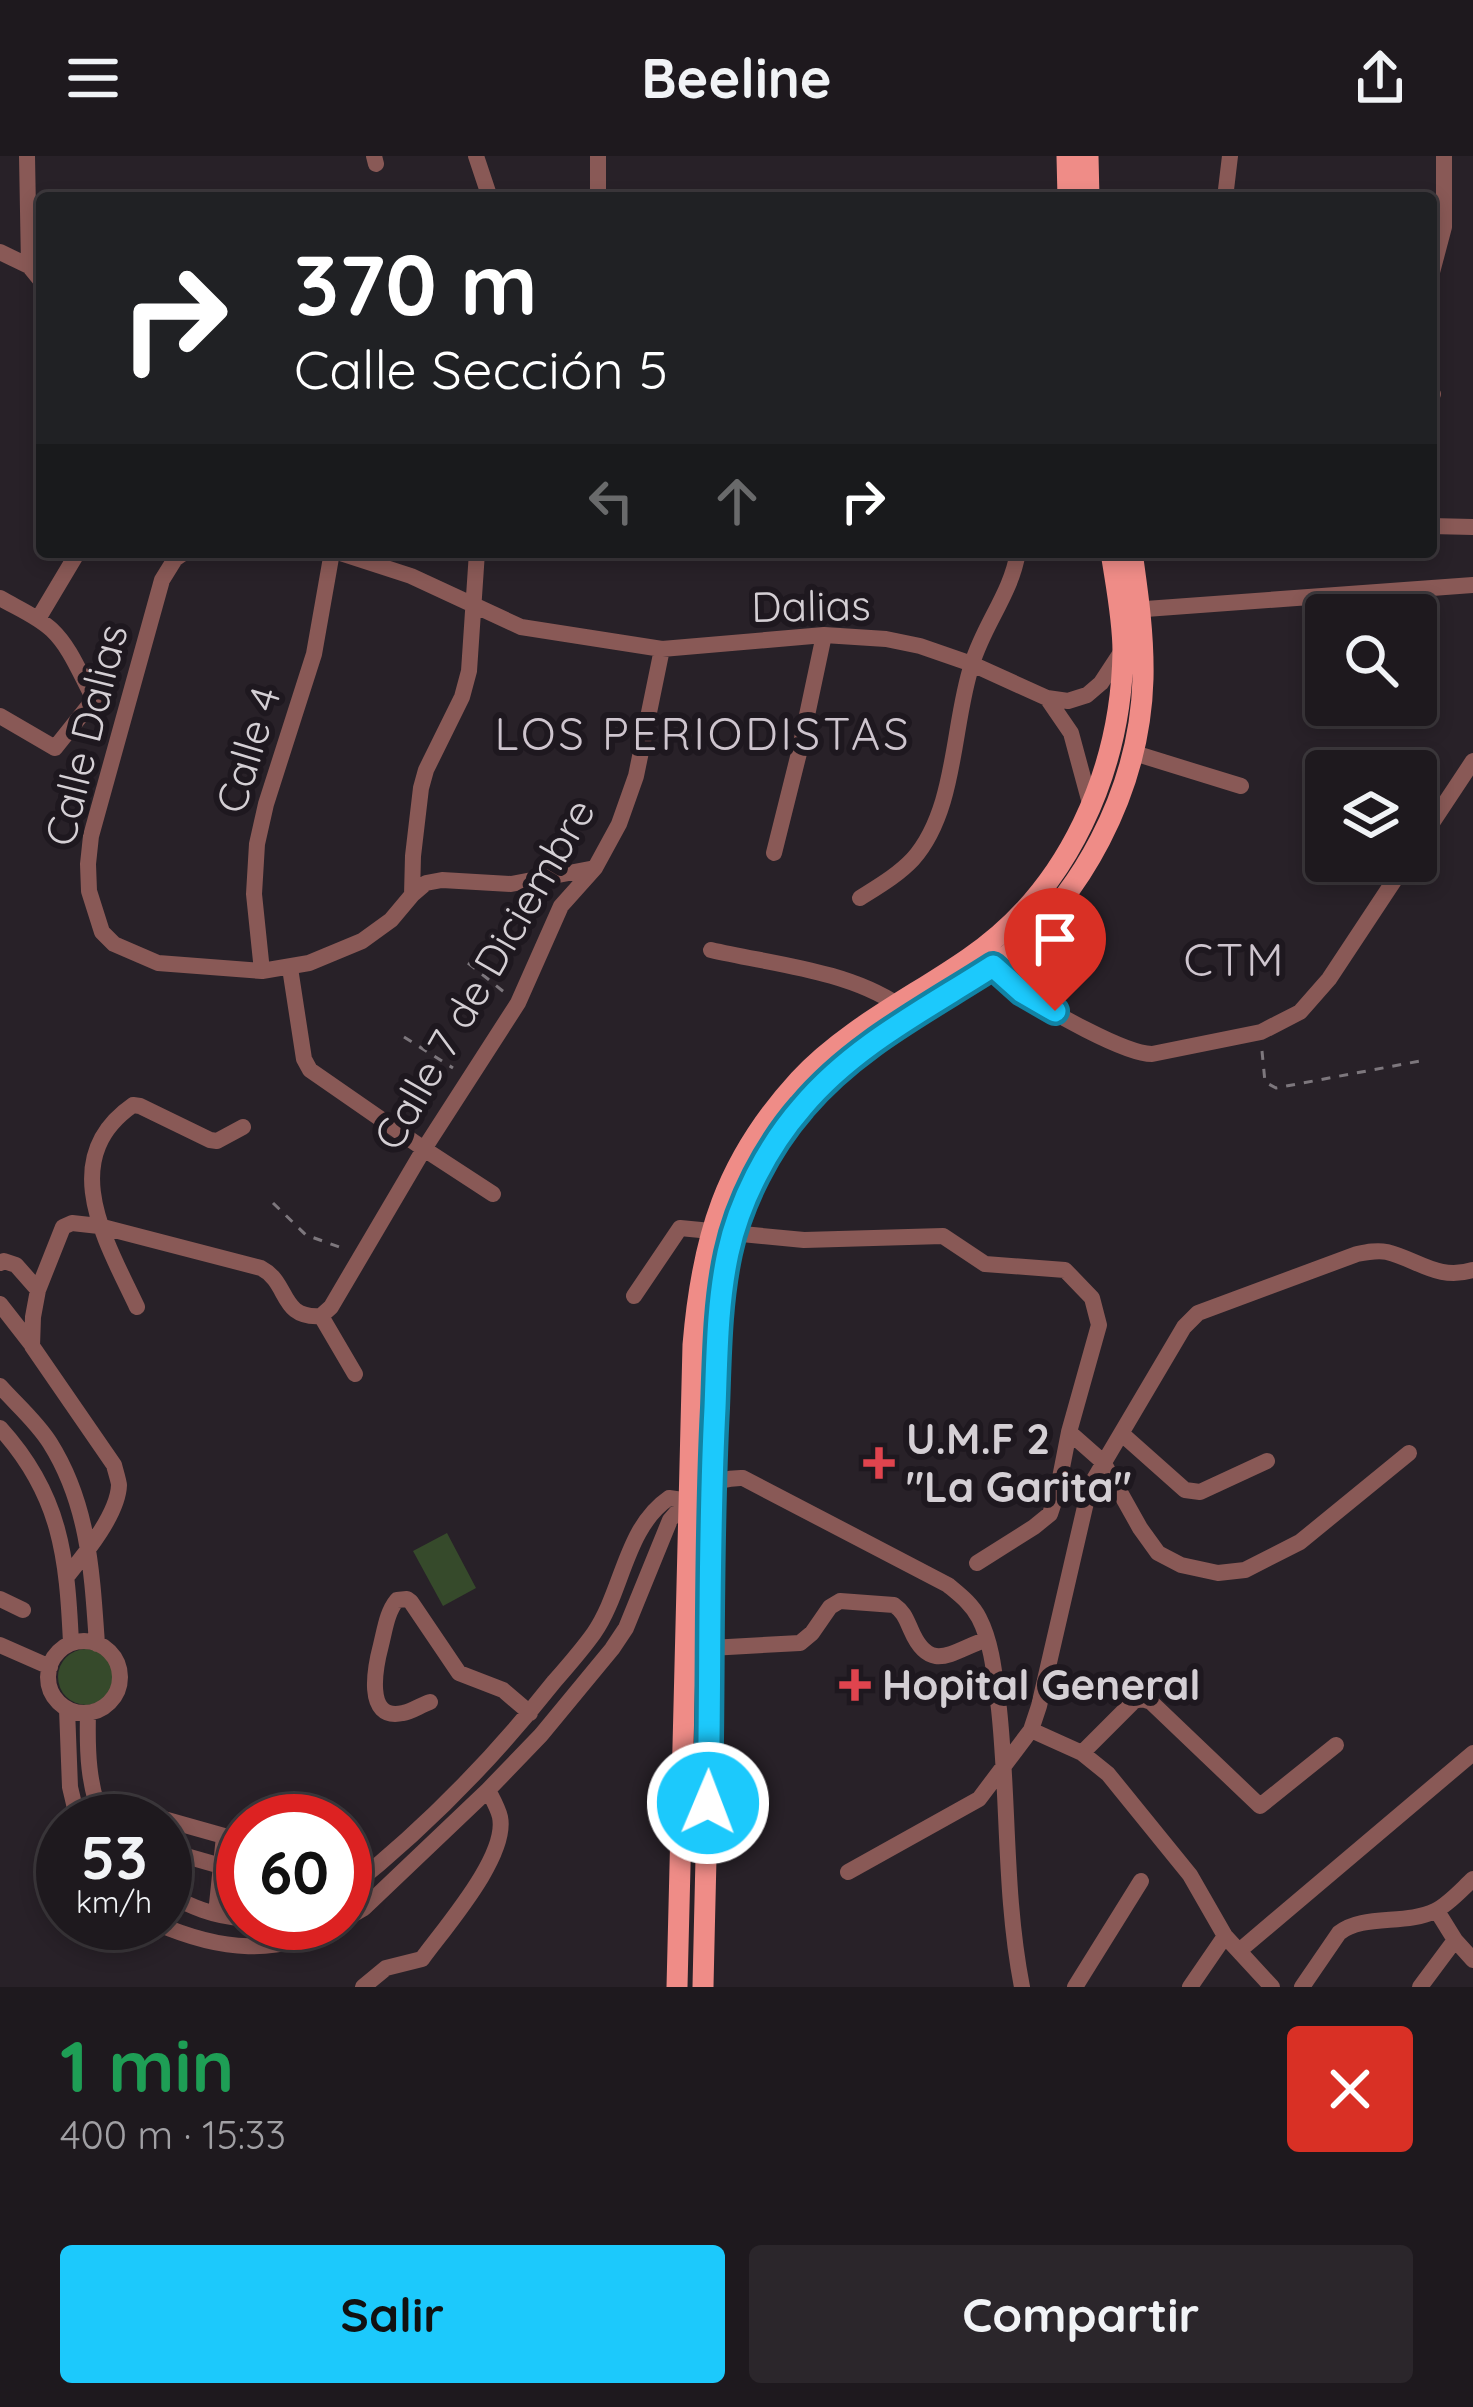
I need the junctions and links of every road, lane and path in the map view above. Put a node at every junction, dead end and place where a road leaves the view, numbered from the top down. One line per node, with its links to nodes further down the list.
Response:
1 (27, 156): 15 (street)
2 (476, 156): 8 (street)
3 (598, 156): 9 (street)
4 (1067, 156): 10 (main road)
5 (1088, 156): 11 (main road)
6 (1230, 156): 12 (street)
7 (1444, 156): 14 (street)
8 (488, 192)
9 (598, 192)
10 (1068, 192)
11 (1089, 192)
12 (1226, 192)
13 (0, 252): 15 (street)
14 (1437, 253)
15 (29, 266): 16 (street)
16 (36, 275)
17 (1437, 526): 18 (street)
18 (1473, 527)
19 (74, 558): 31 (street)
20 (178, 558): 38 (street, Calle Dalias)
21 (333, 558): 54 (street, Calle 4)
22 (353, 558): 29 (street, Dalias)
23 (476, 558): 29 (street)
24 (1016, 558): 35 (street)
25 (1113, 558): 30 (main road)
26 (1132, 558): 30 (main road)
27 (1473, 585): 30 (street)
28 (0, 598): 31 (street)
29 (472, 605): 34 (street, Dalias); 48 (street)
30 (1130, 610): 33 (main road); 40 (main road)
31 (38, 619): 37 (street)
32 (824, 635): 34 (street, Dalias); 35 (street, Dalias); 45 (street)
33 (1123, 648): 36 (street); 43 (main road)
34 (662, 649): 46 (street, Calle 7 de Diciembre)
35 (972, 664): 36 (street, Dalias); 49 (street)
36 (1047, 698): 43 (street)
37 (94, 699): 38 (street); 39 (street)
38 (125, 708): 54 (street, Calle Dalias)
39 (0, 716)
40 (1133, 753): 42 (street); 52 (main road)
41 (1473, 761): 44 (street)
42 (1241, 786)
43 (1091, 807): 56 (main road)
44 (1437, 815)
45 (774, 853)
46 (596, 868): 48 (street); 55 (street, Calle 7 de Diciembre)
47 (1393, 882): 57 (street)
48 (412, 895): 53 (street)
49 (860, 898)
50 (711, 950): 56 (street)
51 (468, 963): 55 (path)
52 (993, 966): 57 (street); 66 (main road)
53 (290, 968): 54 (street); 62 (street)
54 (262, 971)
55 (518, 1004): 60 (street, Calle 7 de Diciembre)
56 (898, 1005): 66 (main road)
57 (1261, 1032): 59 (path)
58 (404, 1037): 60 (path)
59 (1420, 1061)
60 (469, 1079): 62 (street, Calle 7 de Diciembre)
61 (243, 1126): 65 (street)
62 (424, 1149): 63 (street); 67 (street, Calle 7 de Diciembre)
63 (494, 1194)
64 (273, 1203): 67 (path)
65 (99, 1226): 70 (street); 73 (street); 74 (street)
66 (722, 1232): 71 (street); 79 (street); 84 (main road); 85 (main road)
67 (361, 1254): 74 (street, Calle 7 de Diciembre)
68 (0, 1263): 70 (street)
69 (1473, 1270): 80 (street)
70 (38, 1290): 75 (street)
71 (634, 1296)
72 (0, 1304): 75 (street)
73 (137, 1307)
74 (321, 1316): 76 (street)
75 (32, 1346): 86 (street)
76 (355, 1374)
77 (0, 1386): 86 (street)
78 (0, 1429): 88 (street)
79 (1069, 1432): 83 (street); 87 (street)
80 (1122, 1434): 82 (street); 83 (street)
81 (1409, 1453): 83 (street)
82 (1267, 1461)
83 (1103, 1462): 101 (street)
84 (712, 1482): 85 (street); 91 (street); 95 (main road)
85 (689, 1501): 100 (street); 106 (street); 122 (main road)
86 (89, 1549): 88 (street); 93 (street)
87 (977, 1563)
88 (68, 1575): 92 (street)
89 (0, 1599): 90 (street)
90 (23, 1610)
91 (988, 1639): 95 (street); 105 (street)
92 (70, 1643): 93 (street); 96 (street)
93 (98, 1643): 99 (street)
94 (0, 1645): 96 (street)
95 (710, 1648): 123 (main road)
96 (50, 1666): 98 (street)
97 (430, 1702): 100 (street)
98 (67, 1708): 99 (street); 107 (street)
99 (88, 1713): 108 (street)
100 (530, 1713): 109 (street)
101 (1031, 1730): 103 (street); 105 (street)
102 (1336, 1745): 103 (street)
103 (1082, 1753): 117 (street)
104 (1473, 1753): 119 (street)
105 (1005, 1763): 110 (street); 124 (street)
106 (488, 1790): 113 (street); 121 (street)
107 (72, 1794)
108 (94, 1794)
109 (372, 1871)
110 (848, 1872)
111 (1473, 1879): 115 (street)
112 (1141, 1881): 125 (street)
113 (372, 1900)
114 (192, 1907): 116 (street)
115 (1437, 1911): 118 (street); 128 (street)
116 (216, 1914)
117 (1225, 1936): 119 (street); 126 (street)
118 (1455, 1940): 120 (street); 129 (street)
119 (1240, 1951): 127 (street)
120 (1473, 1960)
121 (363, 1987)
122 (677, 1987)
123 (703, 1987)
124 (1022, 1987)
125 (1075, 1987)
126 (1190, 1987)
127 (1272, 1987)
128 (1302, 1987)
129 (1420, 1987)

